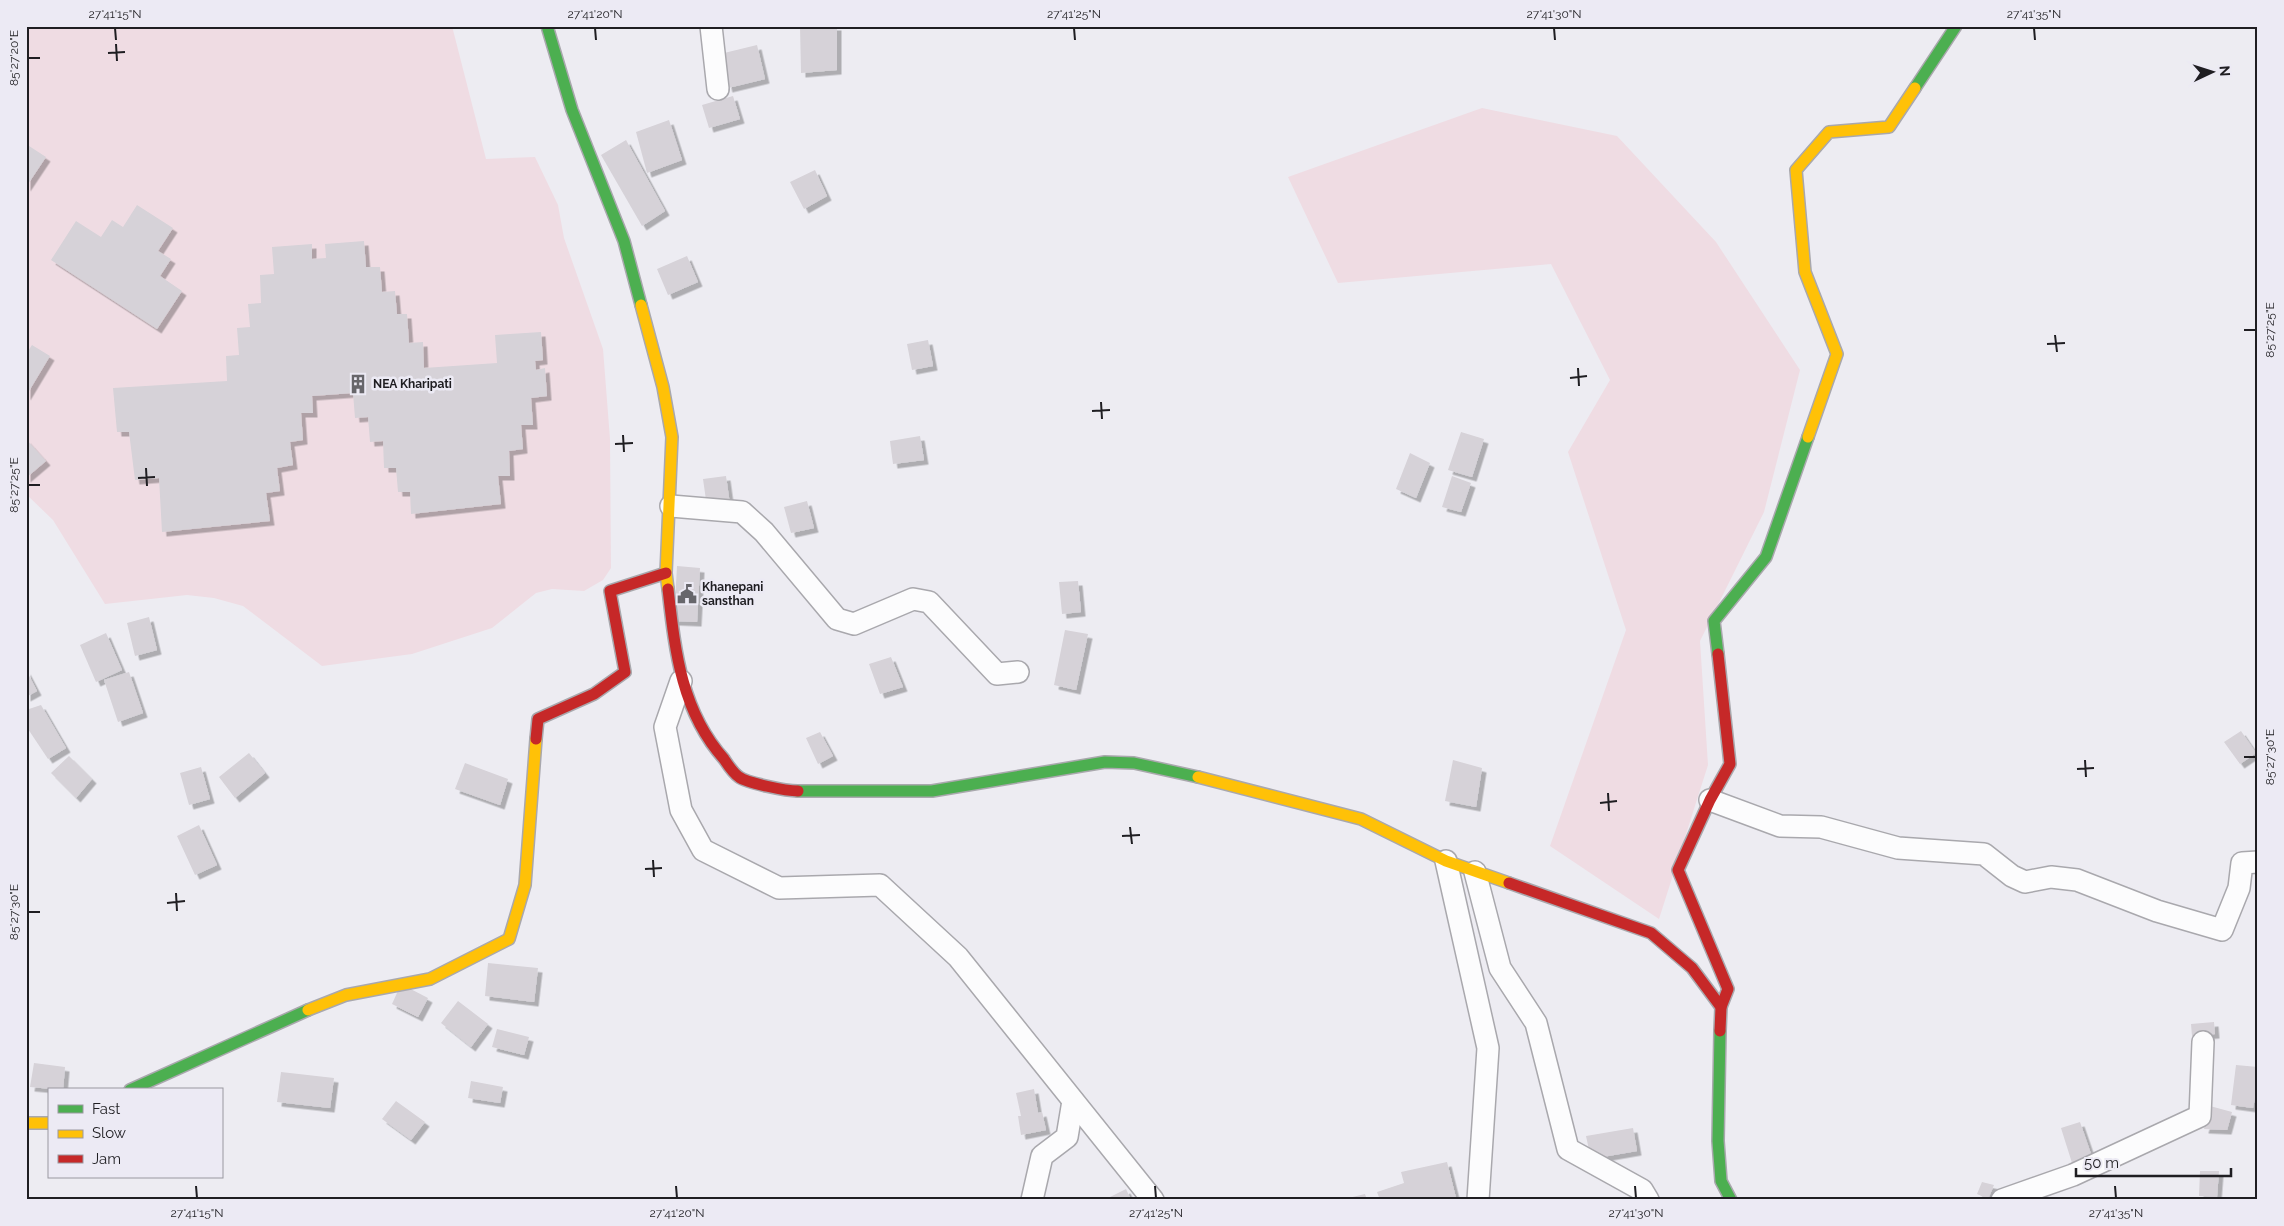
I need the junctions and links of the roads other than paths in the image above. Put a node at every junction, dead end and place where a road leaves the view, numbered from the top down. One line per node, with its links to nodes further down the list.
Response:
1 (547, 26): 5 (main road)
2 (711, 26): 4 (street)
3 (1956, 26): 9 (main road)
4 (718, 89)
5 (671, 506): 6 (main road); 7 (street)
6 (666, 573): 8 (main road); 15 (main road)
7 (1018, 672)
8 (681, 681): 10 (main road); 16 (street)
9 (1710, 800): 11 (street); 13 (main road)
10 (1446, 861): 12 (main road); 21 (street)
11 (2258, 862)
12 (1475, 872): 13 (main road); 22 (street)
13 (1721, 1007): 23 (main road)
14 (2203, 1042): 24 (street)
15 (134, 1088)
16 (1072, 1101): 19 (street); 20 (street)
17 (26, 1123): 18 (main road)
18 (48, 1123)
19 (1032, 1200)
20 (1153, 1200)
21 (1478, 1200)
22 (1648, 1200)
23 (1731, 1200)
24 (2002, 1200)

